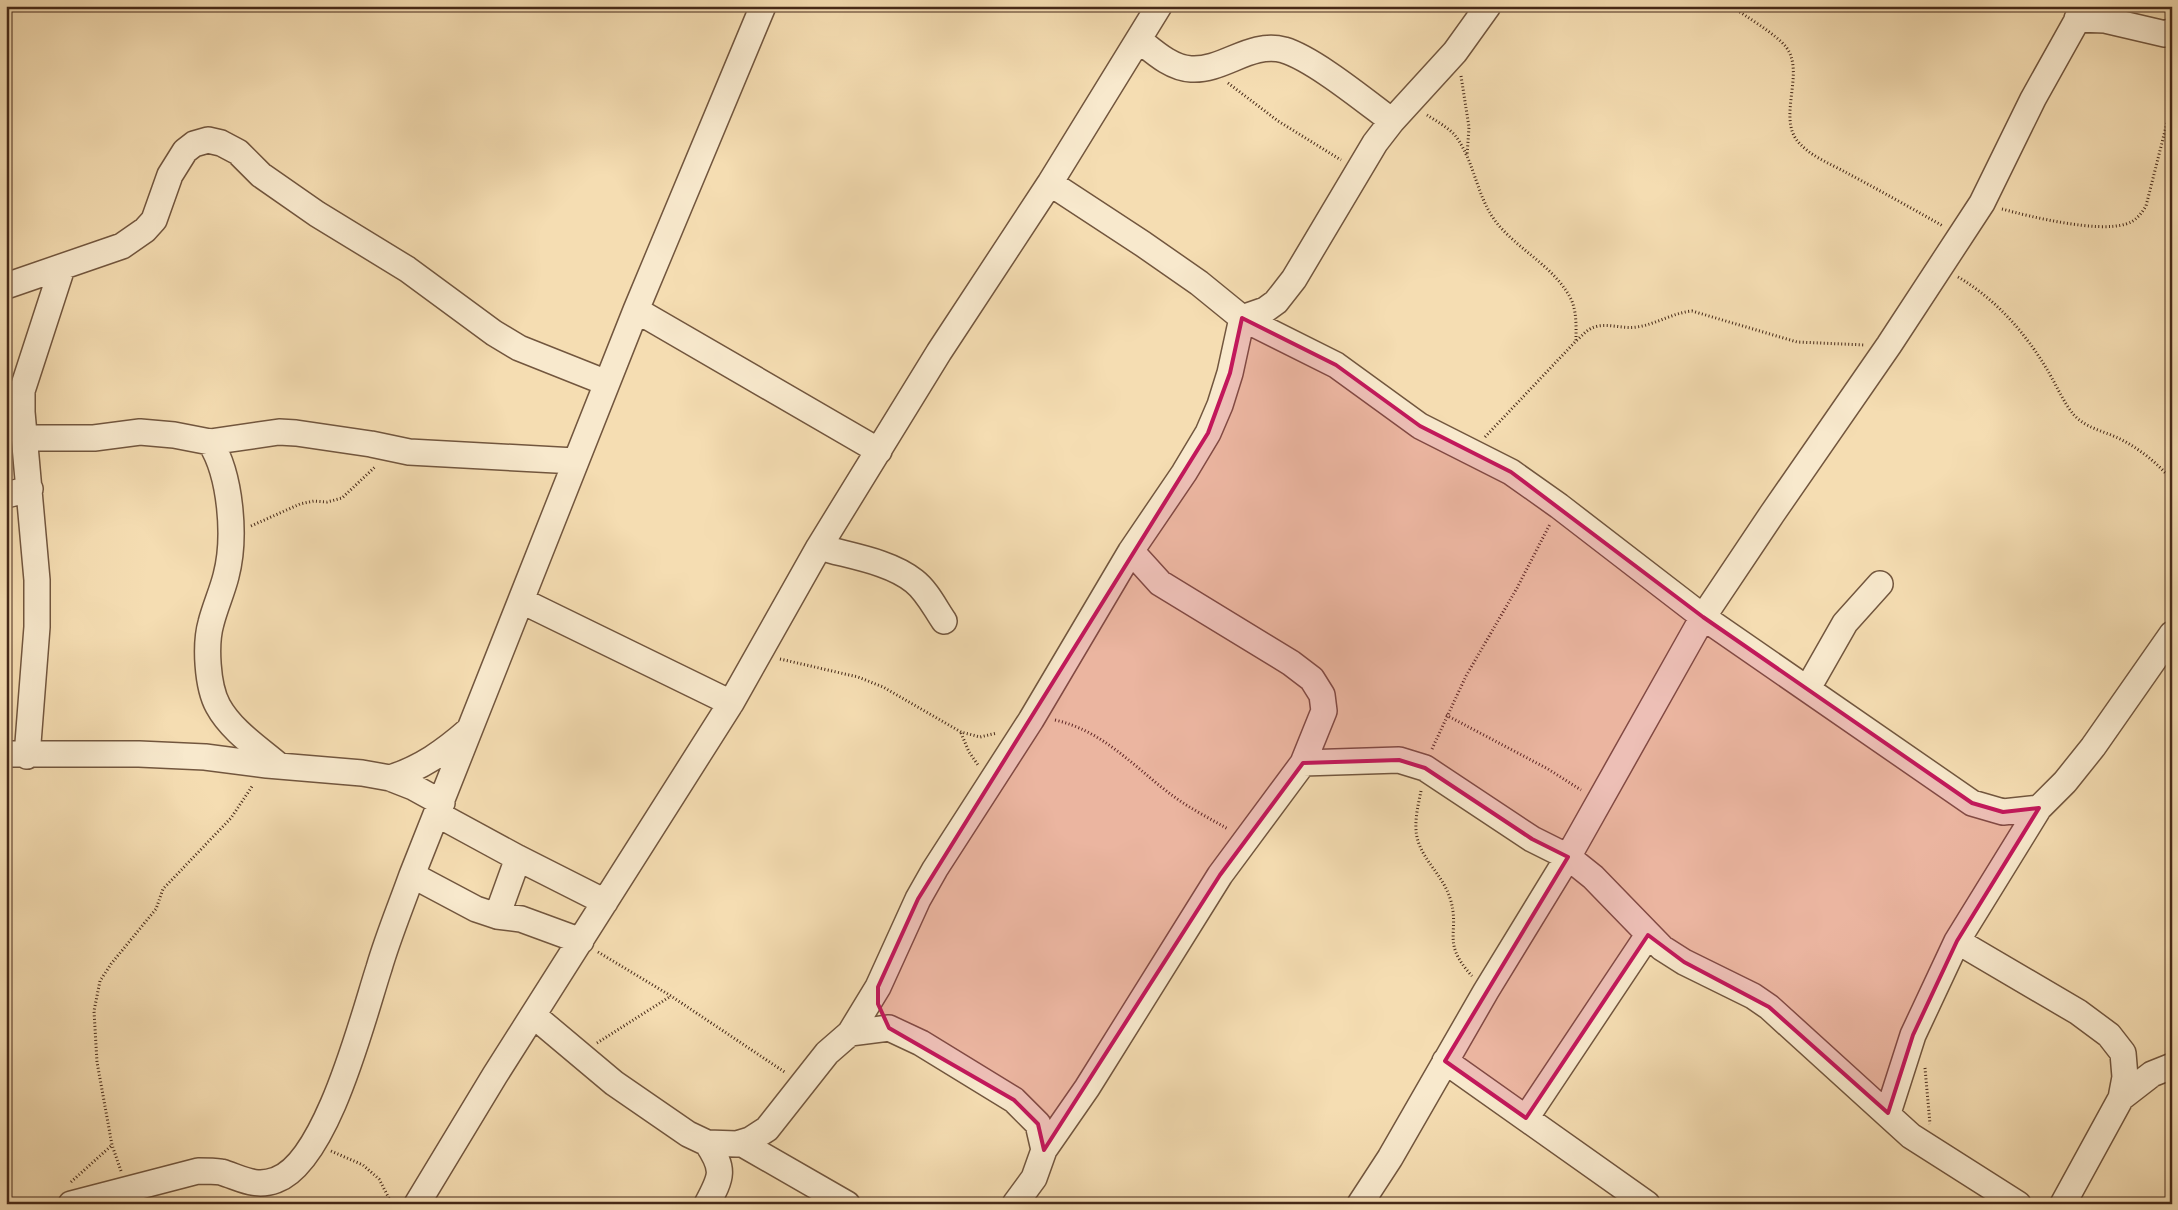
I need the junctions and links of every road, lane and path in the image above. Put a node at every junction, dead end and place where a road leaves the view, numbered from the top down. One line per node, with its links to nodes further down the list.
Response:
1 (763, 6): 20 (street)
2 (1159, 6): 7 (street)
3 (1488, 6): 8 (street)
4 (1731, 6): 16 (path)
5 (2081, 12): 6 (street); 15 (street)
6 (2172, 31)
7 (1139, 40): 9 (street); 14 (street)
8 (1456, 52): 11 (street); 12 (path)
9 (1207, 67): 11 (street); 13 (path)
10 (2172, 103): 15 (path)
11 (1400, 112): 12 (path); 13 (street)
12 (1467, 156): 22 (path)
13 (1359, 170): 21 (street)
14 (1050, 183): 21 (street); 27 (street)
15 (1982, 203): 16 (street)
16 (1961, 236): 17 (street)
17 (1941, 266): 23 (street); 31 (path)
18 (62, 268): 19 (street); 24 (street); 25 (street)
19 (6, 286)
20 (636, 310): 24 (street); 27 (street)
21 (1242, 318): 28 (street); 37 (street)
22 (1576, 341): 23 (path); 28 (path)
23 (1889, 345): 40 (street)
24 (607, 383): 29 (street)
25 (25, 438): 26 (street); 32 (street)
26 (210, 442): 29 (street); 35 (street)
27 (879, 451): 36 (street)
28 (1471, 452): 34 (street)
29 (576, 462): 39 (street)
30 (378, 464): 35 (path)
31 (2172, 480)
32 (30, 489): 33 (street); 51 (street)
33 (6, 495)
34 (1559, 506): 40 (street); 46 (path)
35 (232, 534): 53 (street)
36 (819, 547): 41 (street); 43 (street)
37 (1131, 551): 47 (street); 52 (street)
38 (1880, 584): 44 (street)
39 (522, 601): 45 (street); 48 (street)
40 (1703, 617): 44 (street); 57 (street)
41 (944, 621)
42 (2172, 634): 59 (street)
43 (760, 652): 45 (street); 49 (path)
44 (1808, 688): 59 (street)
45 (731, 703): 64 (street)
46 (1446, 715): 54 (path); 57 (path)
47 (1031, 720): 56 (street); 60 (path)
48 (471, 729): 55 (street); 58 (street)
49 (961, 732): 50 (path); 56 (path)
50 (1000, 732)
51 (17, 755): 53 (street)
52 (1303, 763): 54 (street); 60 (street)
53 (272, 765): 55 (street); 86 (path)
54 (1425, 768): 61 (street); 70 (path)
55 (390, 778): 58 (street)
56 (991, 781): 69 (street)
57 (1597, 804): 61 (street)
58 (440, 808): 62 (street); 63 (street)
59 (2039, 808): 68 (street)
60 (1246, 839): 87 (street)
61 (1568, 857): 66 (street); 70 (street)
62 (518, 858): 64 (street); 65 (street)
63 (412, 875): 65 (street); 83 (street)
64 (605, 902): 67 (street)
65 (496, 916): 67 (street)
66 (1648, 935): 81 (street); 82 (street)
67 (581, 941): 71 (path); 72 (street)
68 (1957, 942): 80 (street); 81 (street)
69 (878, 987): 73 (street); 74 (street)
70 (1486, 991): 76 (street)
71 (671, 996): 75 (path); 79 (path)
72 (533, 1015): 75 (street); 93 (street)
73 (889, 1028): 74 (street); 87 (street)
74 (850, 1033): 79 (street)
75 (576, 1053): 84 (street)
76 (1445, 1061): 82 (street); 97 (street)
77 (1925, 1065): 88 (path)
78 (2172, 1066): 80 (street)
79 (803, 1083): 85 (street)
80 (2121, 1098): 100 (street)
81 (1888, 1113): 88 (street)
82 (1526, 1118): 98 (street)
83 (320, 1130): 90 (street); 92 (path)
84 (707, 1143): 85 (street); 89 (street)
85 (748, 1143): 89 (street); 95 (street)
86 (112, 1145): 90 (path); 91 (path)
87 (1044, 1150): 96 (street)
88 (1934, 1152): 99 (street)
89 (721, 1177): 94 (street)
90 (127, 1188): 91 (street)
91 (69, 1195)
92 (392, 1204)
93 (417, 1204)
94 (707, 1204)
95 (847, 1204)
96 (1015, 1204)
97 (1360, 1204)
98 (1647, 1204)
99 (2018, 1204)
100 (2063, 1204)

